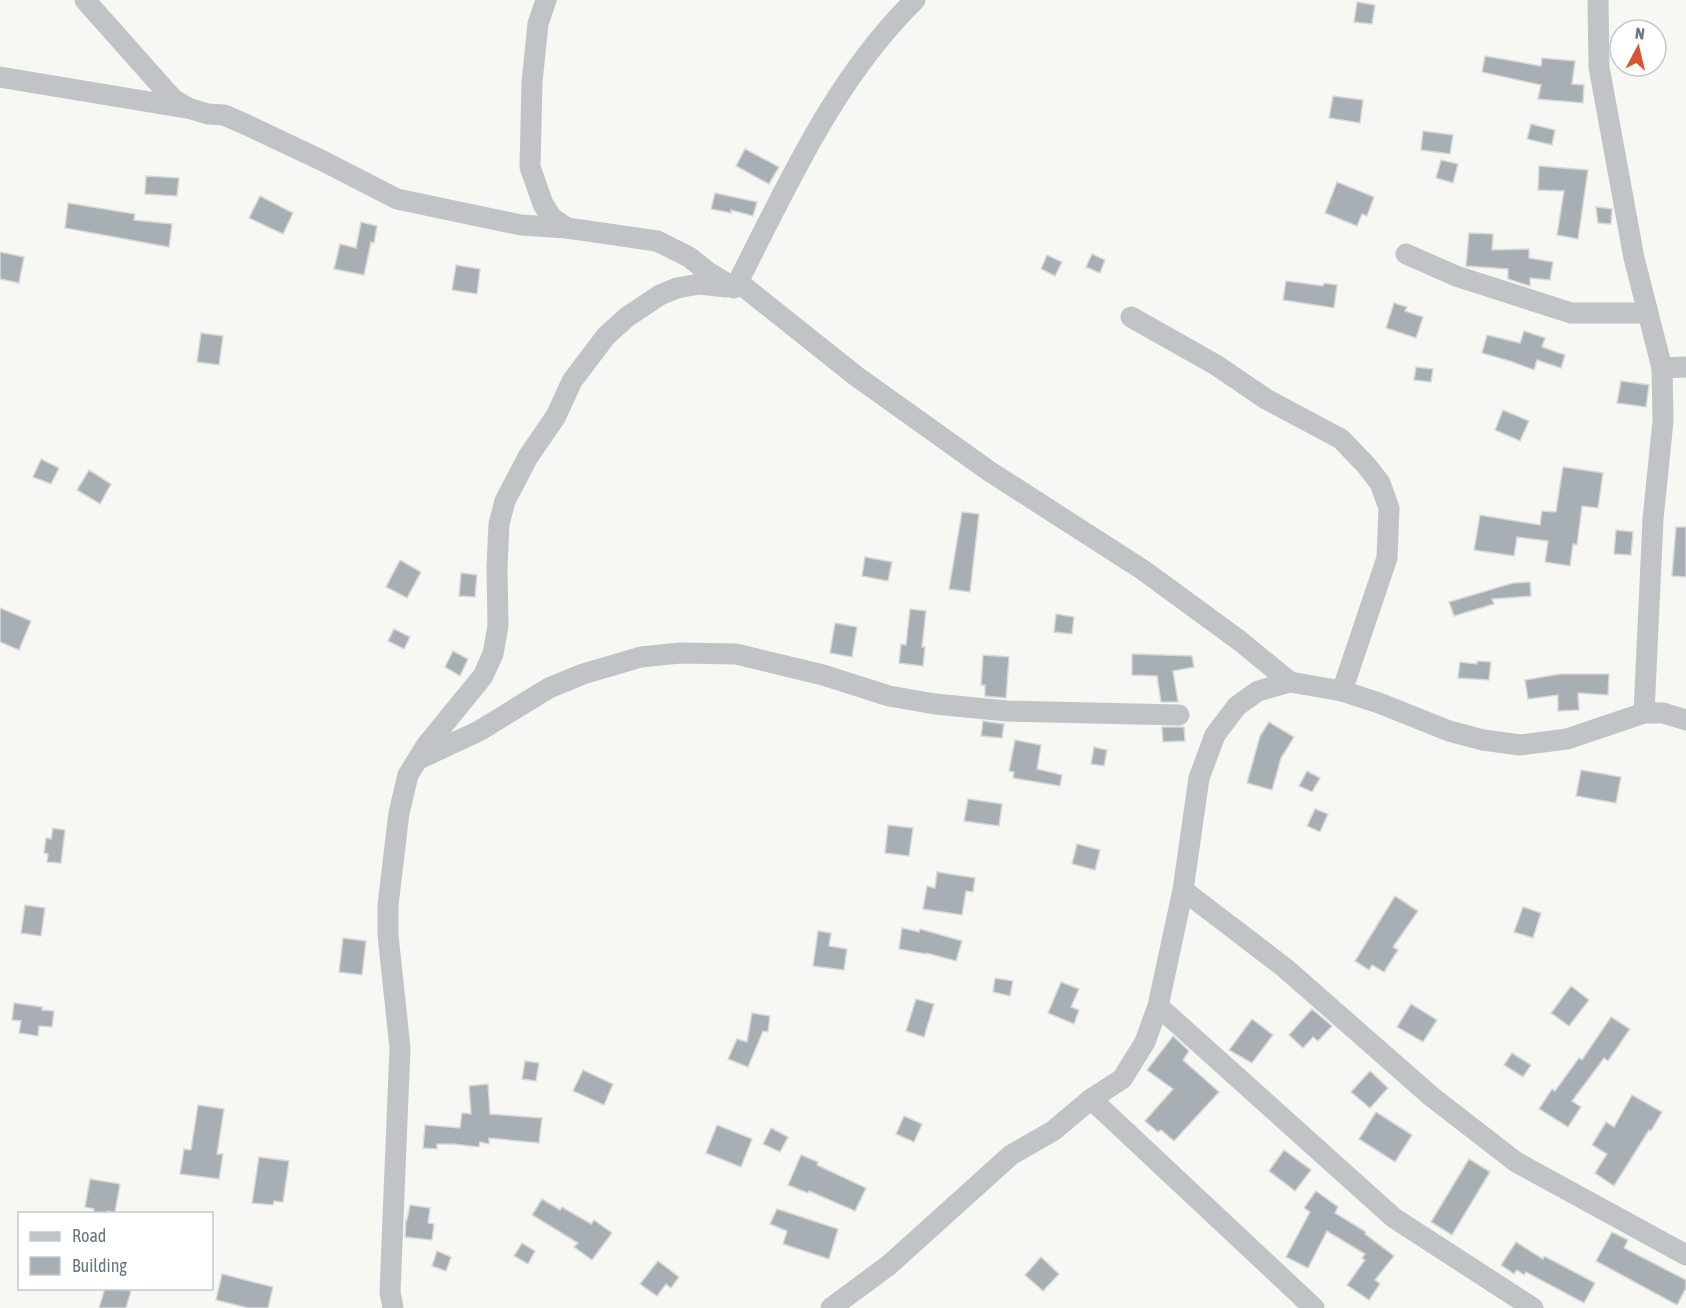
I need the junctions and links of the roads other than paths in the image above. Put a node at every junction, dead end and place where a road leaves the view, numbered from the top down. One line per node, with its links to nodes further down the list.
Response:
1 (85, 0): 6 (street)
2 (546, 0): 7 (street)
3 (915, 0): 9 (street)
4 (1598, 0): 10 (street)
5 (0, 77): 6 (street)
6 (188, 108): 7 (street)
7 (567, 228): 9 (street)
8 (1406, 254): 10 (street)
9 (736, 285): 14 (street); 19 (street)
10 (1648, 314): 13 (street)
11 (1131, 317): 15 (street)
12 (1686, 367): 13 (street)
13 (1662, 368): 16 (street)
14 (1290, 682): 15 (street); 20 (street)
15 (1342, 691): 16 (street)
16 (1644, 713): 18 (street)
17 (1179, 715): 19 (street)
18 (1686, 720)
19 (416, 761): 24 (street)
20 (1183, 890): 21 (street); 23 (street)
21 (1158, 1006): 22 (street); 27 (street)
22 (1091, 1099): 25 (street); 26 (street)
23 (1686, 1254)
24 (393, 1308)
25 (831, 1308)
26 (1314, 1308)
27 (1533, 1308)

